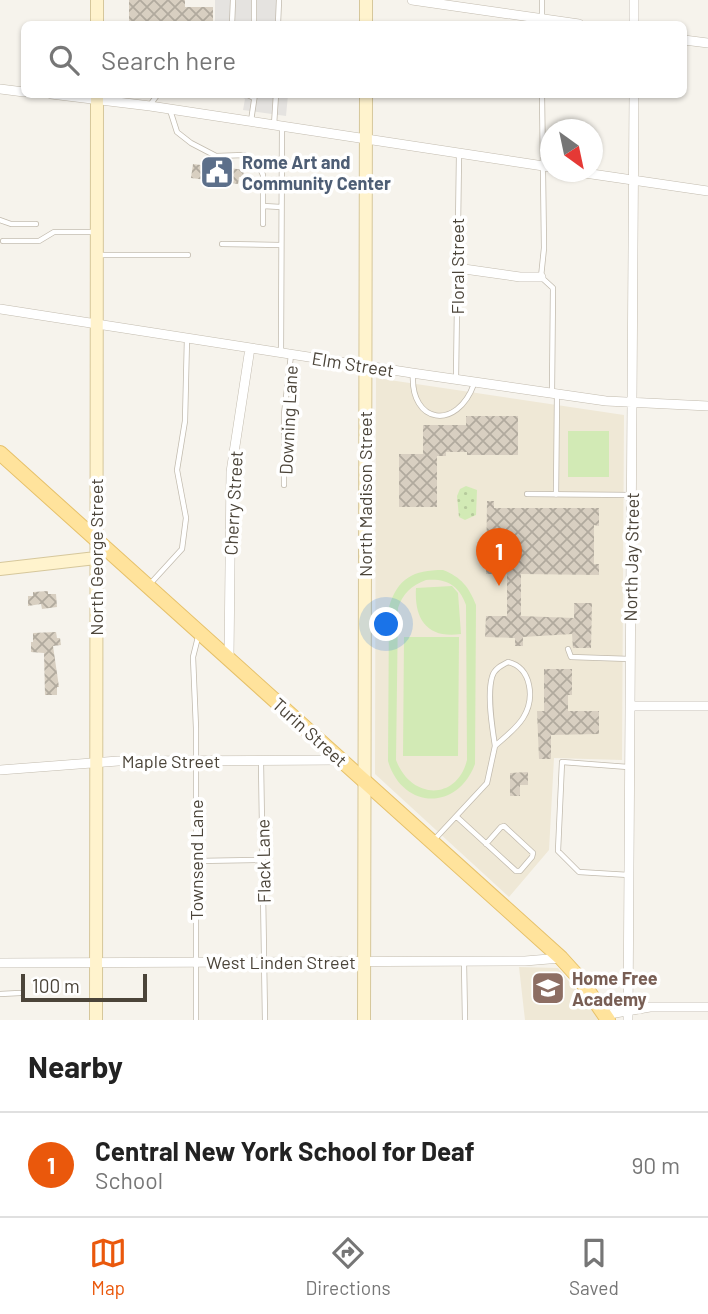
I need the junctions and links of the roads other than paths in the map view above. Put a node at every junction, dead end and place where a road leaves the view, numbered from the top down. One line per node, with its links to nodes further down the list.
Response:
1 (97, 0): 9 (street)
2 (233, 0): 10 (lane)
3 (254, 0): 11 (lane)
4 (279, 0): 12 (lane)
5 (366, 0): 13 (street)
6 (412, 0): 14 (street)
7 (542, 0): 15 (lane)
8 (634, 0): 16 (street)
9 (97, 21)
10 (232, 21)
11 (254, 21)
12 (278, 21)
13 (366, 21)
14 (536, 21)
15 (542, 21)
16 (634, 21)
17 (687, 40): 18 (street)
18 (708, 43)
19 (0, 89): 20 (street)
20 (21, 92)
21 (97, 98): 46 (street, North George Street)
22 (103, 98): 29 (street)
23 (155, 98): 29 (lane)
24 (255, 98): 32 (lane)
25 (276, 98): 33 (lane, Downing Lane)
26 (366, 98): 34 (street, North Madison Street)
27 (542, 98): 31 (lane)
28 (634, 98): 38 (street, North Jay Street)
29 (150, 106): 30 (street)
30 (170, 110): 32 (street); 41 (lane)
31 (544, 119)
32 (251, 122): 33 (street)
33 (278, 126): 34 (street); 42 (lane, Downing Lane)
34 (366, 140): 35 (street); 59 (street, North Madison Street)
35 (459, 153): 36 (street); 52 (lane, Floral Street)
36 (540, 166)
37 (603, 176): 38 (street)
38 (633, 180): 40 (street); 64 (street, North Jay Street)
39 (546, 182): 53 (lane)
40 (708, 191)
41 (263, 206): 42 (lane); 45 (lane)
42 (281, 207): 49 (lane, Downing Lane)
43 (0, 220): 44 (lane)
44 (36, 224)
45 (263, 224)
46 (97, 232): 47 (lane); 50 (street, North George Street)
47 (3, 241)
48 (222, 244): 49 (lane)
49 (280, 245): 58 (lane, Downing Lane)
50 (97, 255): 51 (lane); 55 (street, North George Street)
51 (188, 255)
52 (457, 268): 53 (street); 61 (lane, Floral Street)
53 (541, 276): 63 (lane)
54 (0, 309): 55 (street, Elm Street)
55 (97, 324): 56 (street, Elm Street); 71 (street, North George Street)
56 (187, 338): 57 (street, Elm Street); 74 (lane)
57 (250, 348): 58 (street, Elm Street); 77 (street, Cherry Street)
58 (286, 354): 59 (street, Elm Street); 67 (lane, Downing Lane)
59 (364, 366): 60 (street, Elm Street); 88 (street, North Madison Street)
60 (413, 373): 61 (street, Elm Street); 62 (lane)
61 (456, 379): 62 (street, Elm Street)
62 (475, 381): 63 (street, Elm Street)
63 (554, 393): 64 (street, Elm Street); 69 (lane)
64 (633, 403): 65 (street, Elm Street); 70 (street, North Jay Street)
65 (708, 406)
66 (0, 453): 71 (main road, Turin Street)
67 (284, 485)
68 (527, 494): 69 (lane)
69 (556, 495): 70 (lane)
70 (632, 495): 78 (street, North Jay Street)
71 (96, 542): 72 (street, North George Street); 74 (main road, Turin Street)
72 (96, 558): 73 (street); 85 (street, North George Street)
73 (0, 569)
74 (148, 587): 75 (main road, Turin Street)
75 (199, 633): 77 (main road, Turin Street); 84 (lane, Townsend Lane)
76 (568, 649): 78 (lane)
77 (229, 659): 83 (main road, Turin Street)
78 (631, 659): 79 (street, North Jay Street)
79 (631, 706): 80 (street); 86 (street, North Jay Street)
80 (708, 706)
81 (495, 746): 81 (lane); 89 (lane)
82 (261, 760): 83 (street, Maple Street); 84 (street, Maple Street); 92 (lane, Flack Lane)
83 (342, 760): 88 (main road, Turin Street)
84 (196, 761): 85 (street, Maple Street); 93 (lane, Townsend Lane)
85 (96, 762): 87 (street, Maple Street); 101 (street, North George Street)
86 (631, 767): 94 (street, North Jay Street); 94 (lane)
87 (0, 770)
88 (363, 779): 90 (main road, Turin Street); 99 (street, North Madison Street)
89 (457, 817): 90 (lane); 91 (lane)
90 (433, 842): 95 (main road, Turin Street)
91 (486, 844): 91 (lane)
92 (263, 860): 93 (lane); 98 (lane, Flack Lane)
93 (196, 861): 97 (lane, Townsend Lane)
94 (630, 875): 105 (street, North Jay Street)
95 (561, 958): 96 (street, West Linden Street); 106 (main road, Turin Street)
96 (464, 961): 99 (street, West Linden Street); 111 (lane)
97 (197, 962): 98 (street, West Linden Street); 101 (street, West Linden Street); 108 (lane, Townsend Lane)
98 (264, 962): 99 (street, West Linden Street); 109 (lane, Flack Lane)
99 (364, 962): 110 (street, North Madison Street)
100 (0, 963): 101 (street, West Linden Street)
101 (96, 963): 107 (street, North George Street)
102 (20, 993): 103 (lane)
103 (0, 994)
104 (708, 1007): 105 (street)
105 (628, 1010): 106 (street); 112 (street, North Jay Street)
106 (606, 1017)
107 (96, 1020)
108 (196, 1020)
109 (265, 1020)
110 (364, 1020)
111 (465, 1020)
112 (628, 1020)

